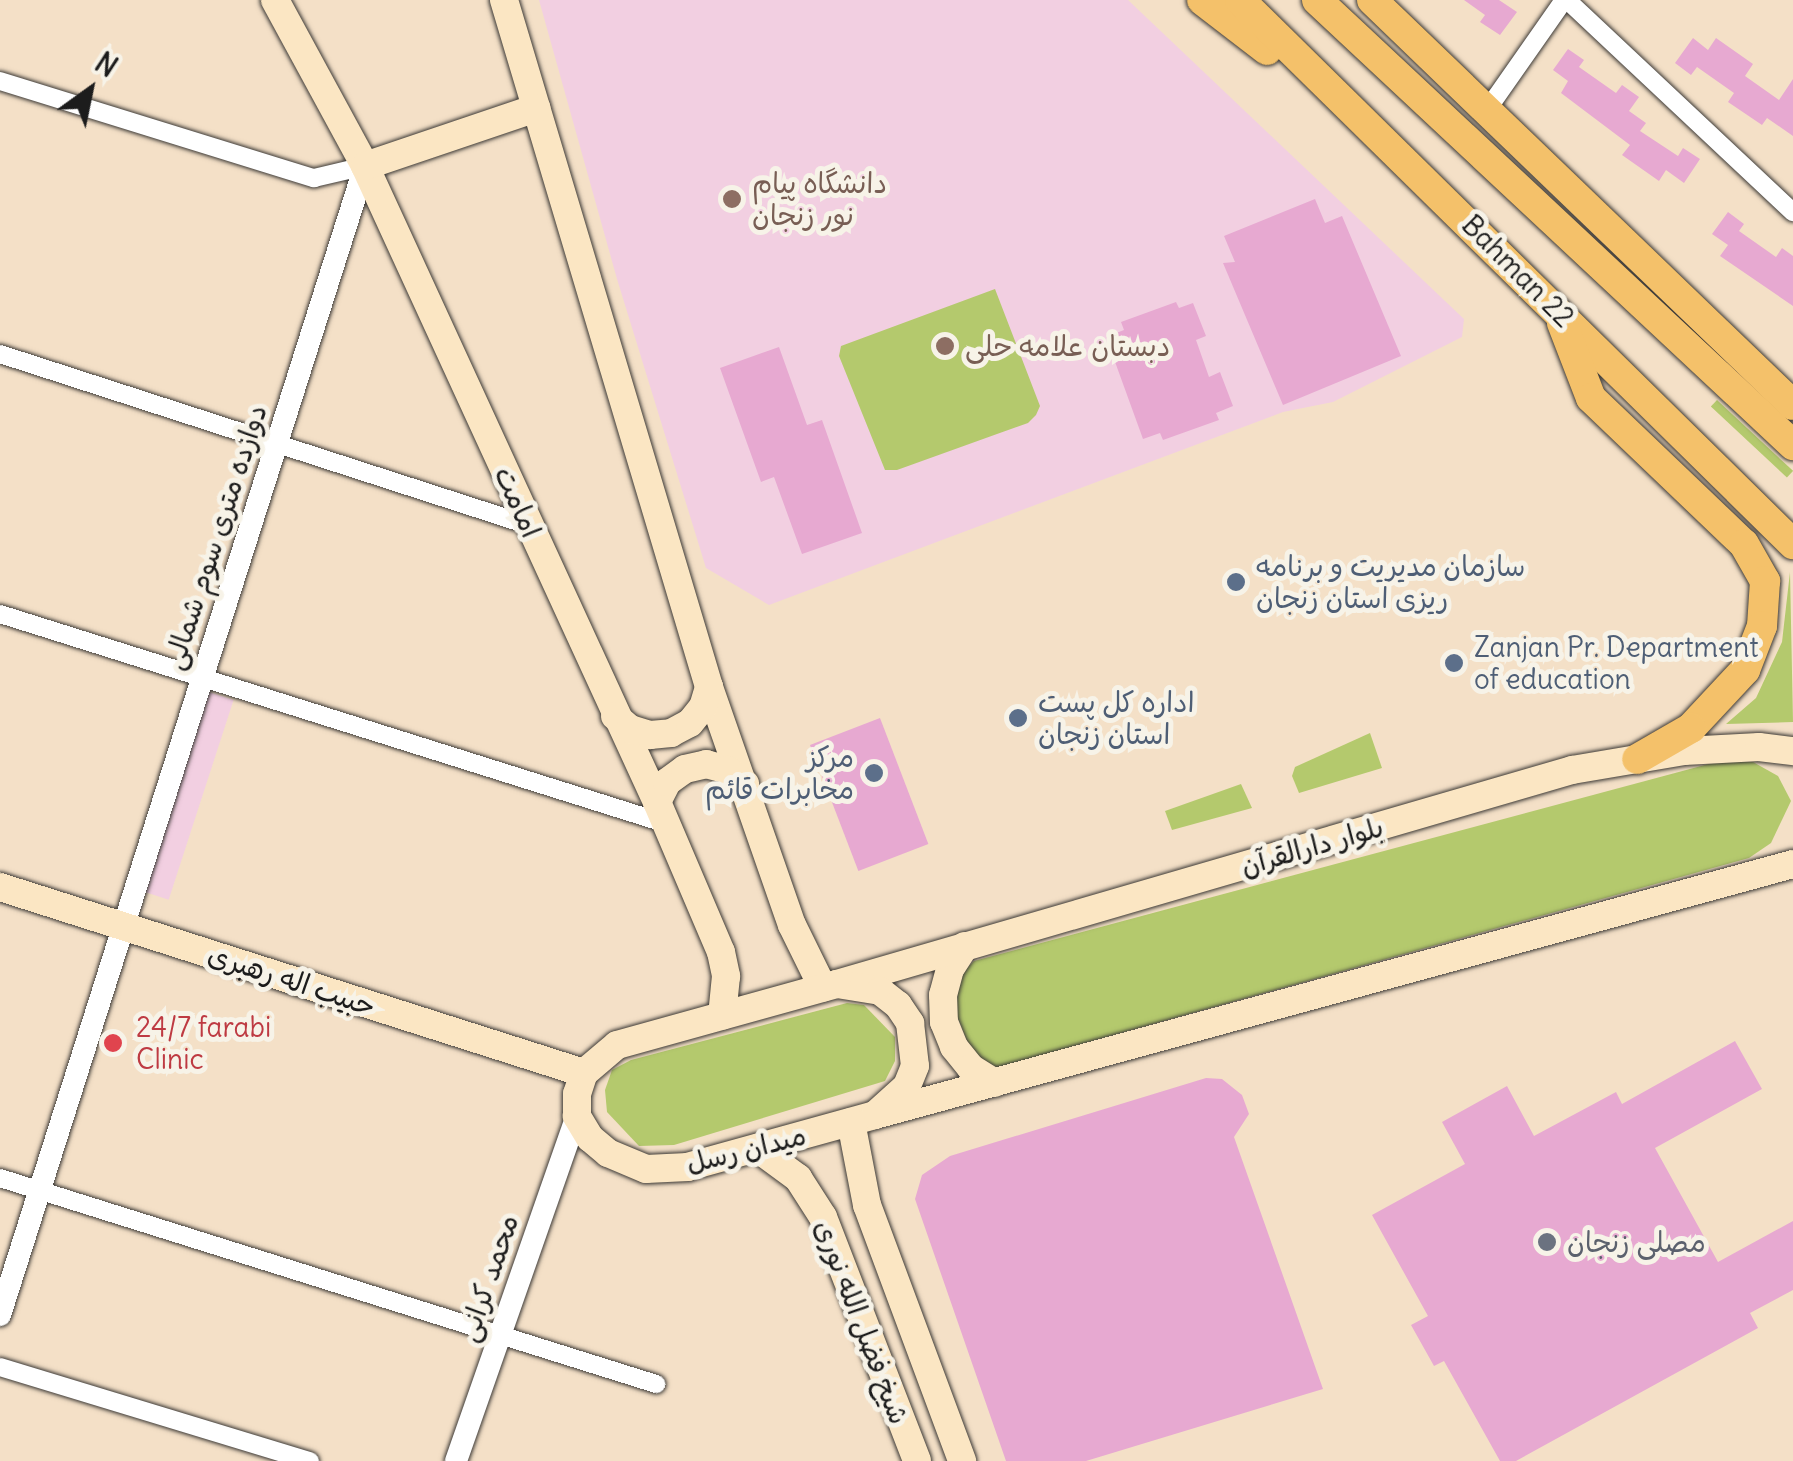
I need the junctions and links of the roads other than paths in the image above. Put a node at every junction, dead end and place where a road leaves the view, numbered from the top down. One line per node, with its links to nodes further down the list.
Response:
1 (275, 0): 12 (main road, امامت)
2 (504, 0): 9 (main road)
3 (1202, 0): 11 (highway)
4 (1240, 0): 11 (highway, Bahman 22)
5 (1317, 0): 18 (highway, Bahman 22)
6 (1372, 0): 10 (highway)
7 (1566, 0): 10 (street); 13 (street)
8 (0, 81): 12 (street)
9 (536, 108): 12 (main road); 23 (main road)
10 (1488, 110): 16 (highway)
11 (1405, 158): 14 (highway, Bahman 22)
12 (365, 166): 17 (street, دوازده متری سوم شمالی); 19 (main road, امامت)
13 (1793, 212)
14 (1558, 311): 20 (highway, Bahman 22); 27 (highway)
15 (0, 354): 17 (street)
16 (1793, 405)
17 (276, 444): 19 (street); 22 (street, دوازده متری سوم شمالی)
18 (1793, 445)
19 (528, 525): 24 (main road, امامت)
20 (1789, 538)
21 (0, 614): 22 (street)
22 (202, 678): 30 (street); 34 (street, دوازده متری سوم شمالی)
23 (709, 687): 24 (main road); 29 (main road)
24 (614, 716): 30 (main road, امامت)
25 (1760, 747): 26 (main road, بلوار دارالقرآن); 27 (main road, بلوار دارالقرآن); 28 (main road)
26 (1793, 751)
27 (1637, 759): 35 (main road, بلوار دارالقرآن)
28 (1793, 770)
29 (745, 784): 30 (main road); 36 (main road)
30 (660, 813): 37 (main road, امامت)
31 (1793, 850): 32 (main road)
32 (1780, 867): 39 (main road)
33 (0, 886): 34 (main road, حبیب اله رهبری)
34 (124, 926): 38 (main road, حبیب اله رهبری); 44 (street, دوازده متری سوم شمالی)
35 (966, 946): 36 (main road, بلوار دارالقرآن); 39 (main road)
36 (830, 986): 37 (main road, میدان رسل); 41 (main road, میدان رسل)
37 (722, 1016): 38 (main road, میدان رسل)
38 (584, 1072): 40 (main road)
39 (995, 1082): 41 (main road)
40 (577, 1116): 42 (main road, میدان رسل); 46 (street, محمد کرانی)
41 (863, 1118): 42 (main road, میدان رسل); 52 (main road, شیخ فضل الله نوری)
42 (757, 1148): 51 (main road, شیخ فضل الله نوری)
43 (0, 1178): 44 (street)
44 (40, 1190): 45 (street, دوازده متری سوم شمالی); 46 (street)
45 (0, 1316)
46 (500, 1335): 48 (street); 50 (street, محمد کرانی)
47 (0, 1367): 49 (street)
48 (656, 1384)
49 (310, 1461)
50 (456, 1461)
51 (916, 1461)
52 (962, 1461)

